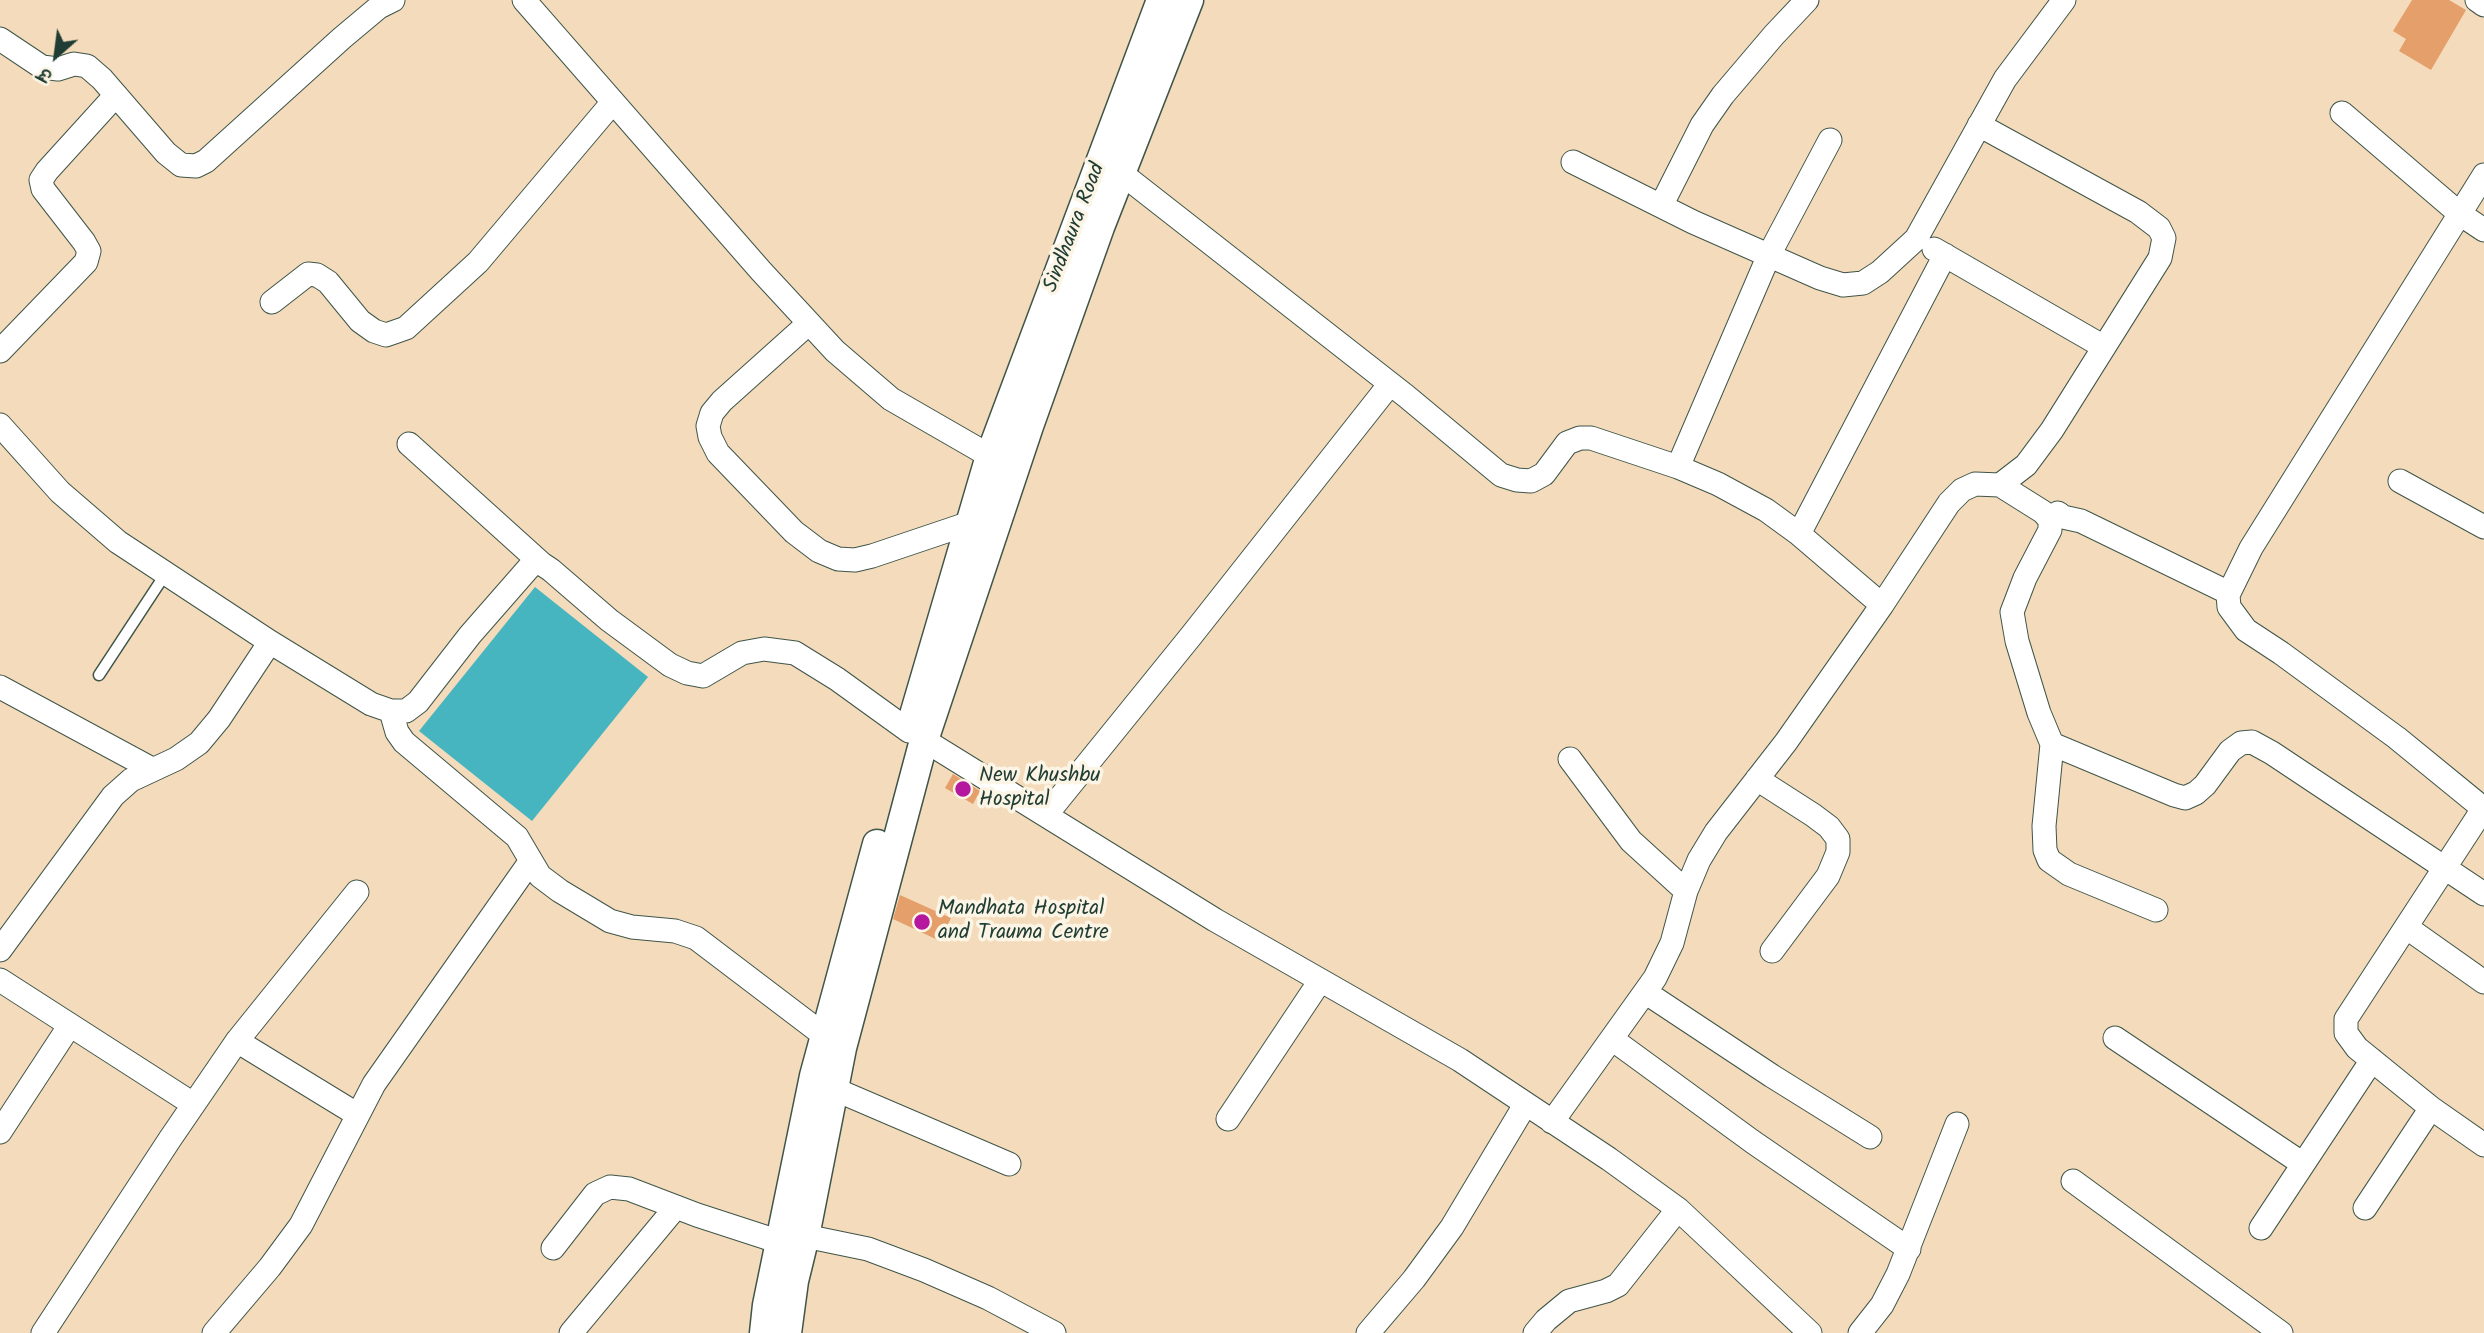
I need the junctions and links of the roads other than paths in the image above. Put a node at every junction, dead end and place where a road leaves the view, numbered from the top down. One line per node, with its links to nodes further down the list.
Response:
1 (393, 0): 10 (street)
2 (524, 0): 11 (street)
3 (1161, 0): 31 (street, Sindhaura Road)
4 (1189, 0): 16 (street)
5 (1807, 0): 18 (street)
6 (2064, 0): 13 (street)
7 (2477, 0): 8 (street)
8 (2484, 5)
9 (0, 39): 10 (street)
10 (116, 95): 27 (street)
11 (613, 102): 24 (street); 25 (street)
12 (2342, 113): 19 (street)
13 (1979, 125): 21 (street); 26 (street)
14 (1830, 140): 22 (street)
15 (1573, 162): 18 (street)
16 (1121, 173): 28 (street); 47 (street)
17 (2484, 175): 19 (street)
18 (1661, 206): 22 (street)
19 (2460, 214): 20 (street); 41 (street)
20 (2484, 230)
21 (1916, 239): 22 (street); 23 (street)
22 (1769, 255): 32 (street)
23 (1945, 255): 26 (street); 38 (street)
24 (272, 302)
25 (809, 323): 31 (street); 36 (street)
26 (2104, 347): 34 (street)
27 (0, 351)
28 (1390, 384): 32 (street); 53 (street)
29 (0, 425): 40 (street)
30 (409, 444): 39 (street)
31 (990, 456): 36 (street, Sindhaura Road)
32 (1678, 467): 38 (street)
33 (2400, 481): 37 (street)
34 (2000, 485): 42 (street); 48 (street)
35 (2058, 513): 41 (street)
36 (970, 523): 47 (street, Sindhaura Road)
37 (2484, 527)
38 (1799, 534): 42 (street)
39 (542, 564): 46 (street); 47 (street)
40 (166, 573): 43 (street); 44 (lane)
41 (2228, 595): 52 (street)
42 (1881, 605): 51 (street)
43 (270, 642): 46 (street); 50 (street)
44 (99, 675)
45 (0, 687): 50 (street)
46 (391, 711): 54 (street)
47 (917, 736): 53 (street); 68 (street); 73 (street)
48 (2053, 744): 55 (street); 59 (street)
49 (1570, 759): 56 (street)
50 (152, 769): 61 (street)
51 (1757, 779): 56 (street); 62 (street)
52 (2484, 809): 55 (street)
53 (1046, 815): 64 (street)
54 (530, 862): 68 (street); 77 (street)
55 (2445, 868): 58 (street); 60 (street)
56 (1686, 891): 66 (street)
57 (356, 892): 71 (street)
58 (2484, 894)
59 (2156, 910)
60 (2406, 927): 65 (street); 72 (street)
61 (0, 950)
62 (1772, 951)
63 (0, 980): 67 (street)
64 (1320, 981): 75 (street); 78 (street)
65 (2484, 982)
66 (1645, 992): 70 (street); 82 (street)
67 (70, 1025): 74 (street); 81 (street)
68 (825, 1036): 91 (street)
69 (2115, 1038): 85 (street)
70 (1612, 1039): 79 (street); 93 (street)
71 (237, 1041): 74 (street); 77 (street)
72 (2372, 1060): 76 (street); 85 (street)
73 (834, 1089): 84 (street); 91 (street)
74 (193, 1104): 94 (street)
75 (1525, 1105): 79 (street); 100 (street)
76 (2431, 1108): 83 (street); 89 (street)
77 (358, 1115): 95 (street)
78 (1228, 1119)
79 (1552, 1122): 88 (street)
80 (1957, 1124): 93 (street)
81 (0, 1132)
82 (1870, 1136)
83 (2484, 1145)
84 (1009, 1164)
85 (2303, 1164): 90 (street)
86 (2073, 1181): 104 (street)
87 (676, 1207): 91 (street); 92 (street); 96 (street)
88 (1678, 1209): 101 (street); 102 (street)
89 (2365, 1209)
90 (2261, 1228)
91 (792, 1239): 97 (street); 98 (street); 99 (street)
92 (553, 1248)
93 (1909, 1250): 103 (street)
94 (43, 1333)
95 (214, 1333)
96 (571, 1333)
97 (764, 1333)
98 (787, 1333)
99 (1054, 1333)
100 (1368, 1333)
101 (1535, 1333)
102 (1810, 1333)
103 (1860, 1333)
104 (2281, 1333)

